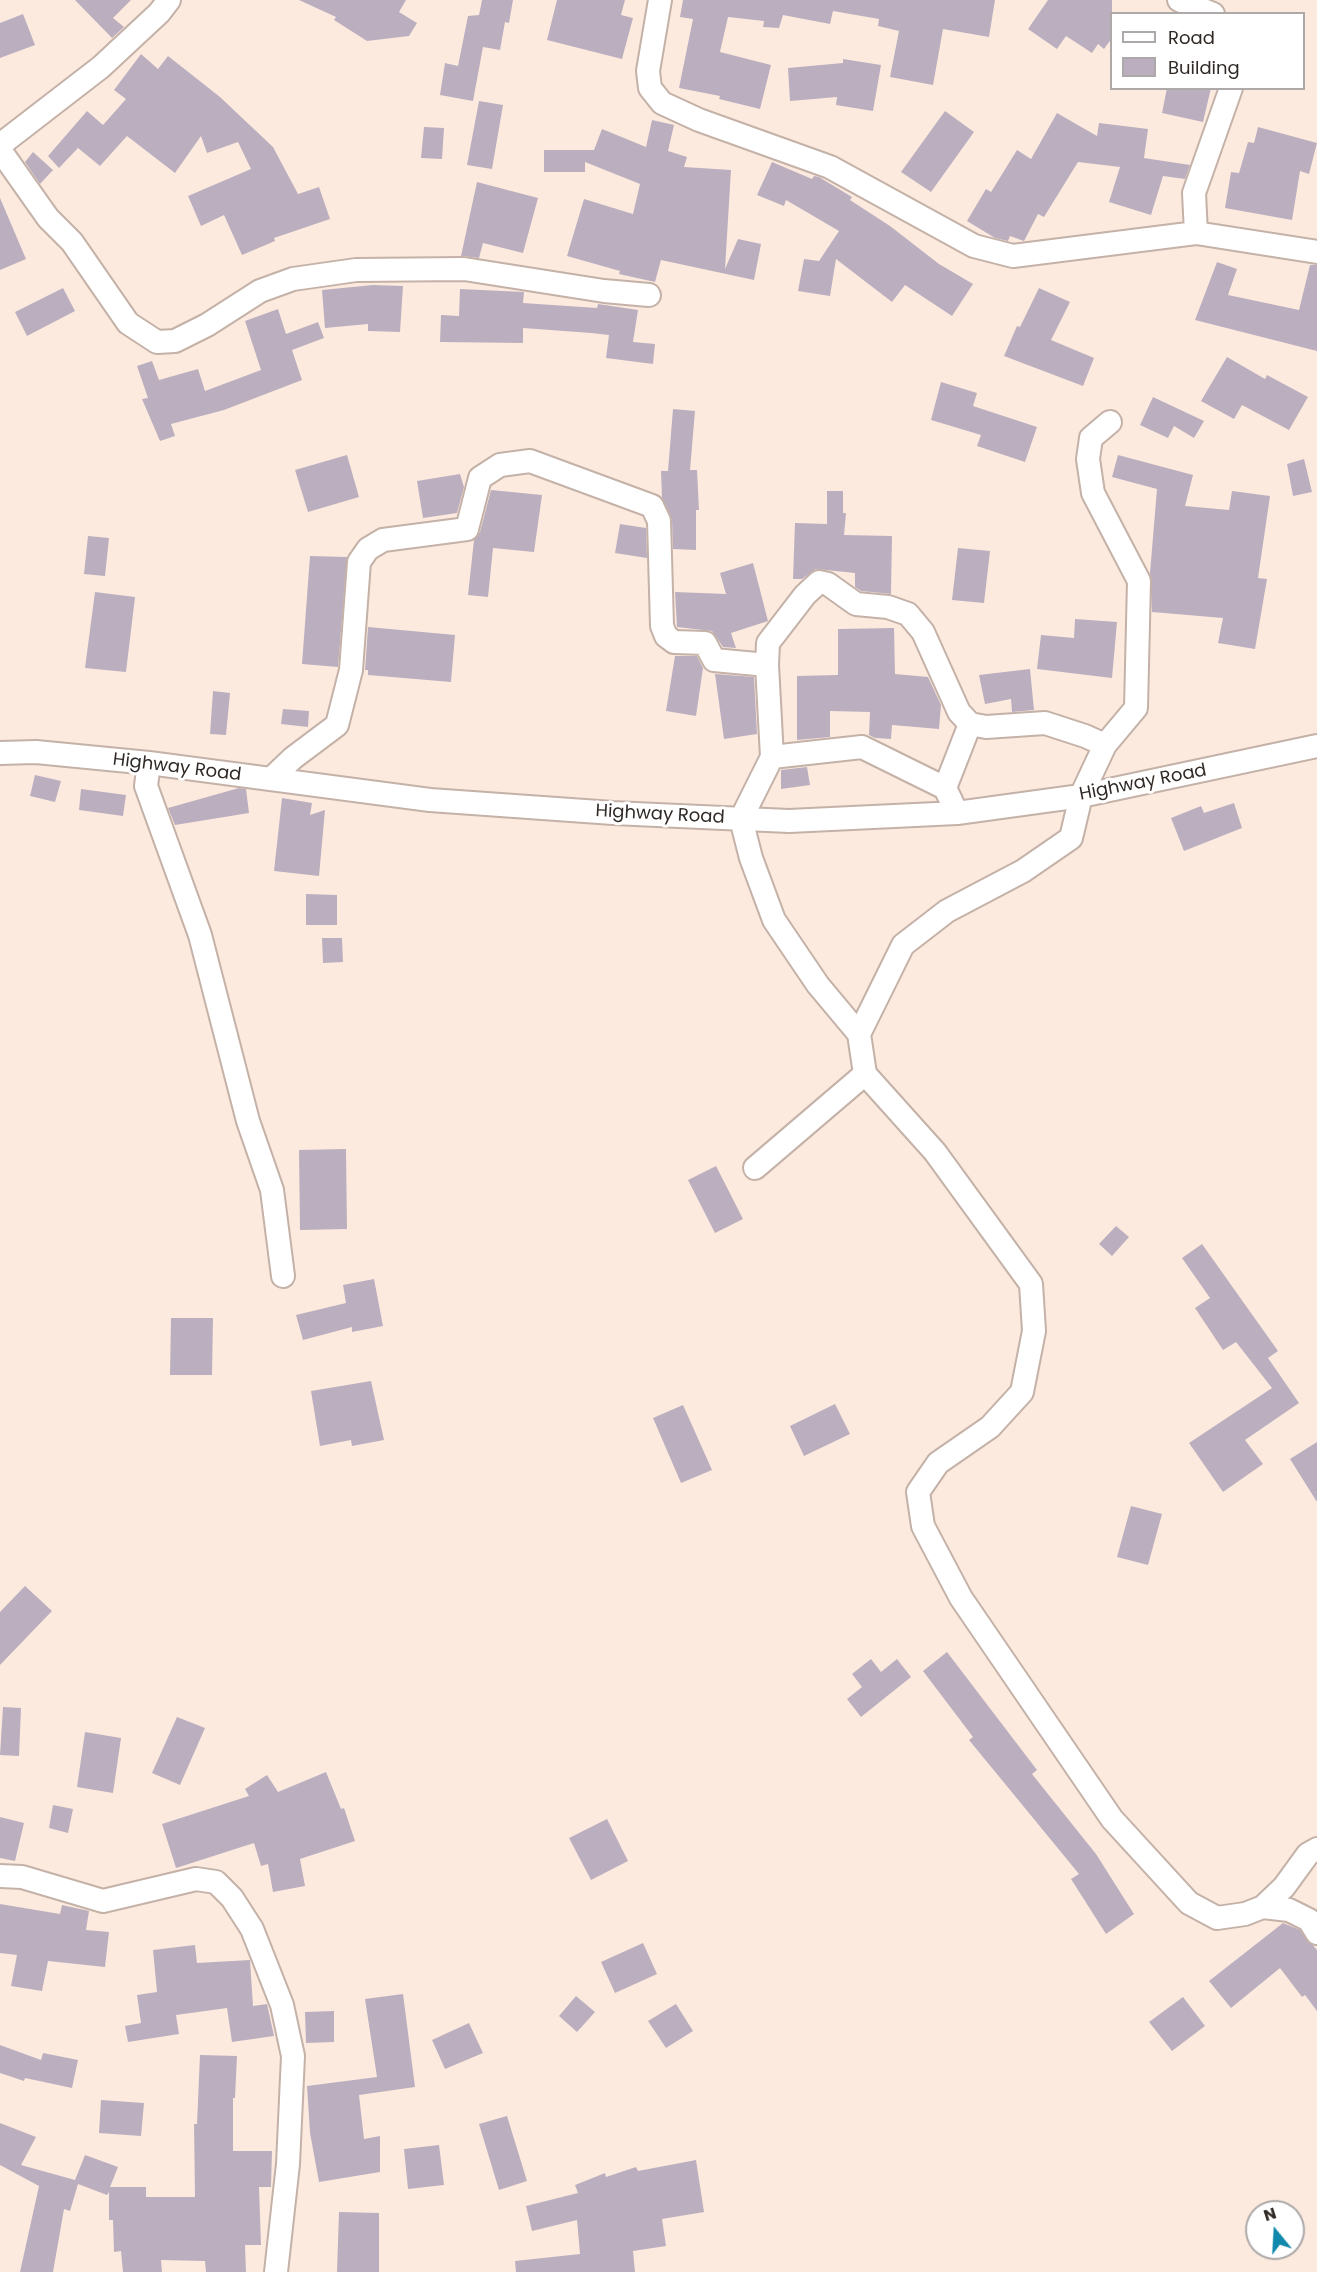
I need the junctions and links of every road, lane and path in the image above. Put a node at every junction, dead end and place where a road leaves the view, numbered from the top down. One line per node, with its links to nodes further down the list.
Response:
1 (169, 0): 6 (street)
2 (660, 0): 8 (street)
3 (1179, 0): 4 (street)
4 (1208, 12)
5 (1230, 90): 8 (street)
6 (0, 145)
7 (0, 150): 10 (street)
8 (1196, 232): 9 (street)
9 (1317, 252)
10 (649, 295)
11 (1110, 422): 14 (street)
12 (767, 665): 13 (street); 17 (street); 19 (street)
13 (970, 724): 14 (street); 20 (street)
14 (1105, 745): 21 (street)
15 (1317, 746): 21 (street, Highway Road)
16 (0, 753): 18 (street, Highway Road)
17 (772, 757): 20 (street); 23 (street)
18 (149, 763): 19 (street, Highway Road); 27 (street)
19 (271, 780): 23 (street, Highway Road)
20 (945, 788): 22 (street)
21 (1081, 796): 22 (street, Highway Road); 24 (street)
22 (957, 813): 23 (street, Highway Road)
23 (741, 819): 24 (street)
24 (859, 1034): 25 (street)
25 (865, 1074): 26 (street); 30 (street)
26 (755, 1168)
27 (283, 1276)
28 (1317, 1849): 30 (street)
29 (0, 1876): 32 (street)
30 (1263, 1906): 31 (street)
31 (1317, 1933)
32 (276, 2272)

